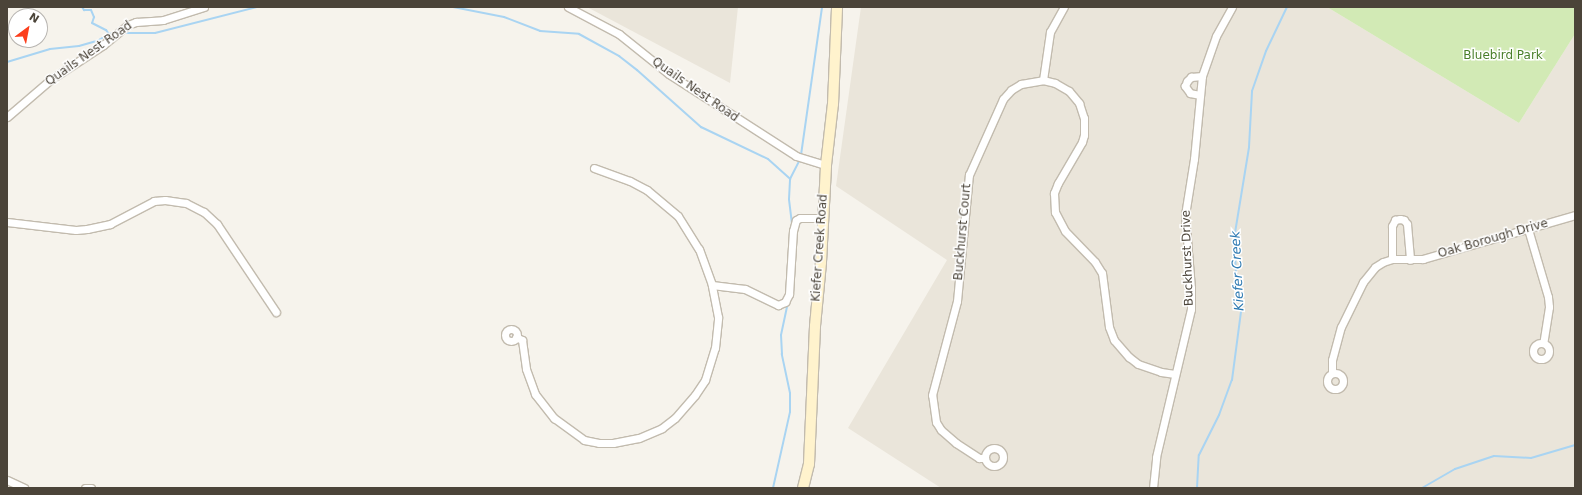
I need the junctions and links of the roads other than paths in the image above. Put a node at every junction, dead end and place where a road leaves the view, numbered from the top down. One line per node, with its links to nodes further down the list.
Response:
1 (204, 7): 9 (street, Quails Nest Road)
2 (568, 7): 10 (street, Quails Nest Road)
3 (837, 7): 10 (street, Kiefer Creek Road)
4 (1232, 7): 6 (street, Buckhurst Drive)
5 (1061, 8): 7 (street)
6 (1202, 76): 8 (street, Buckhurst Drive); 8 (street)
7 (1043, 80): 23 (street); 24 (street, Buckhurst Court)
8 (1200, 95): 23 (street, Buckhurst Drive)
9 (7, 117)
10 (826, 165): 13 (street, Kiefer Creek Road)
11 (594, 168): 18 (street)
12 (1575, 215): 15 (street, Oak Borough Drive)
13 (822, 218): 18 (street); 29 (street, Kiefer Creek Road)
14 (7, 222): 19 (street)
15 (1528, 229): 17 (street, Oak Borough Drive); 21 (street)
16 (1392, 259): 17 (street, Oak Borough Drive); 17 (street); 22 (street, Oak Borough Drive)
17 (1410, 260)
18 (712, 285): 20 (street)
19 (276, 312)
20 (516, 337)
21 (1543, 343)
22 (1332, 373)
23 (1176, 374): 30 (street, Buckhurst Drive)
24 (985, 458)
25 (7, 480): 26 (street)
26 (24, 488)
27 (85, 488): 28 (street)
28 (91, 488)
29 (803, 488)
30 (1153, 488)

